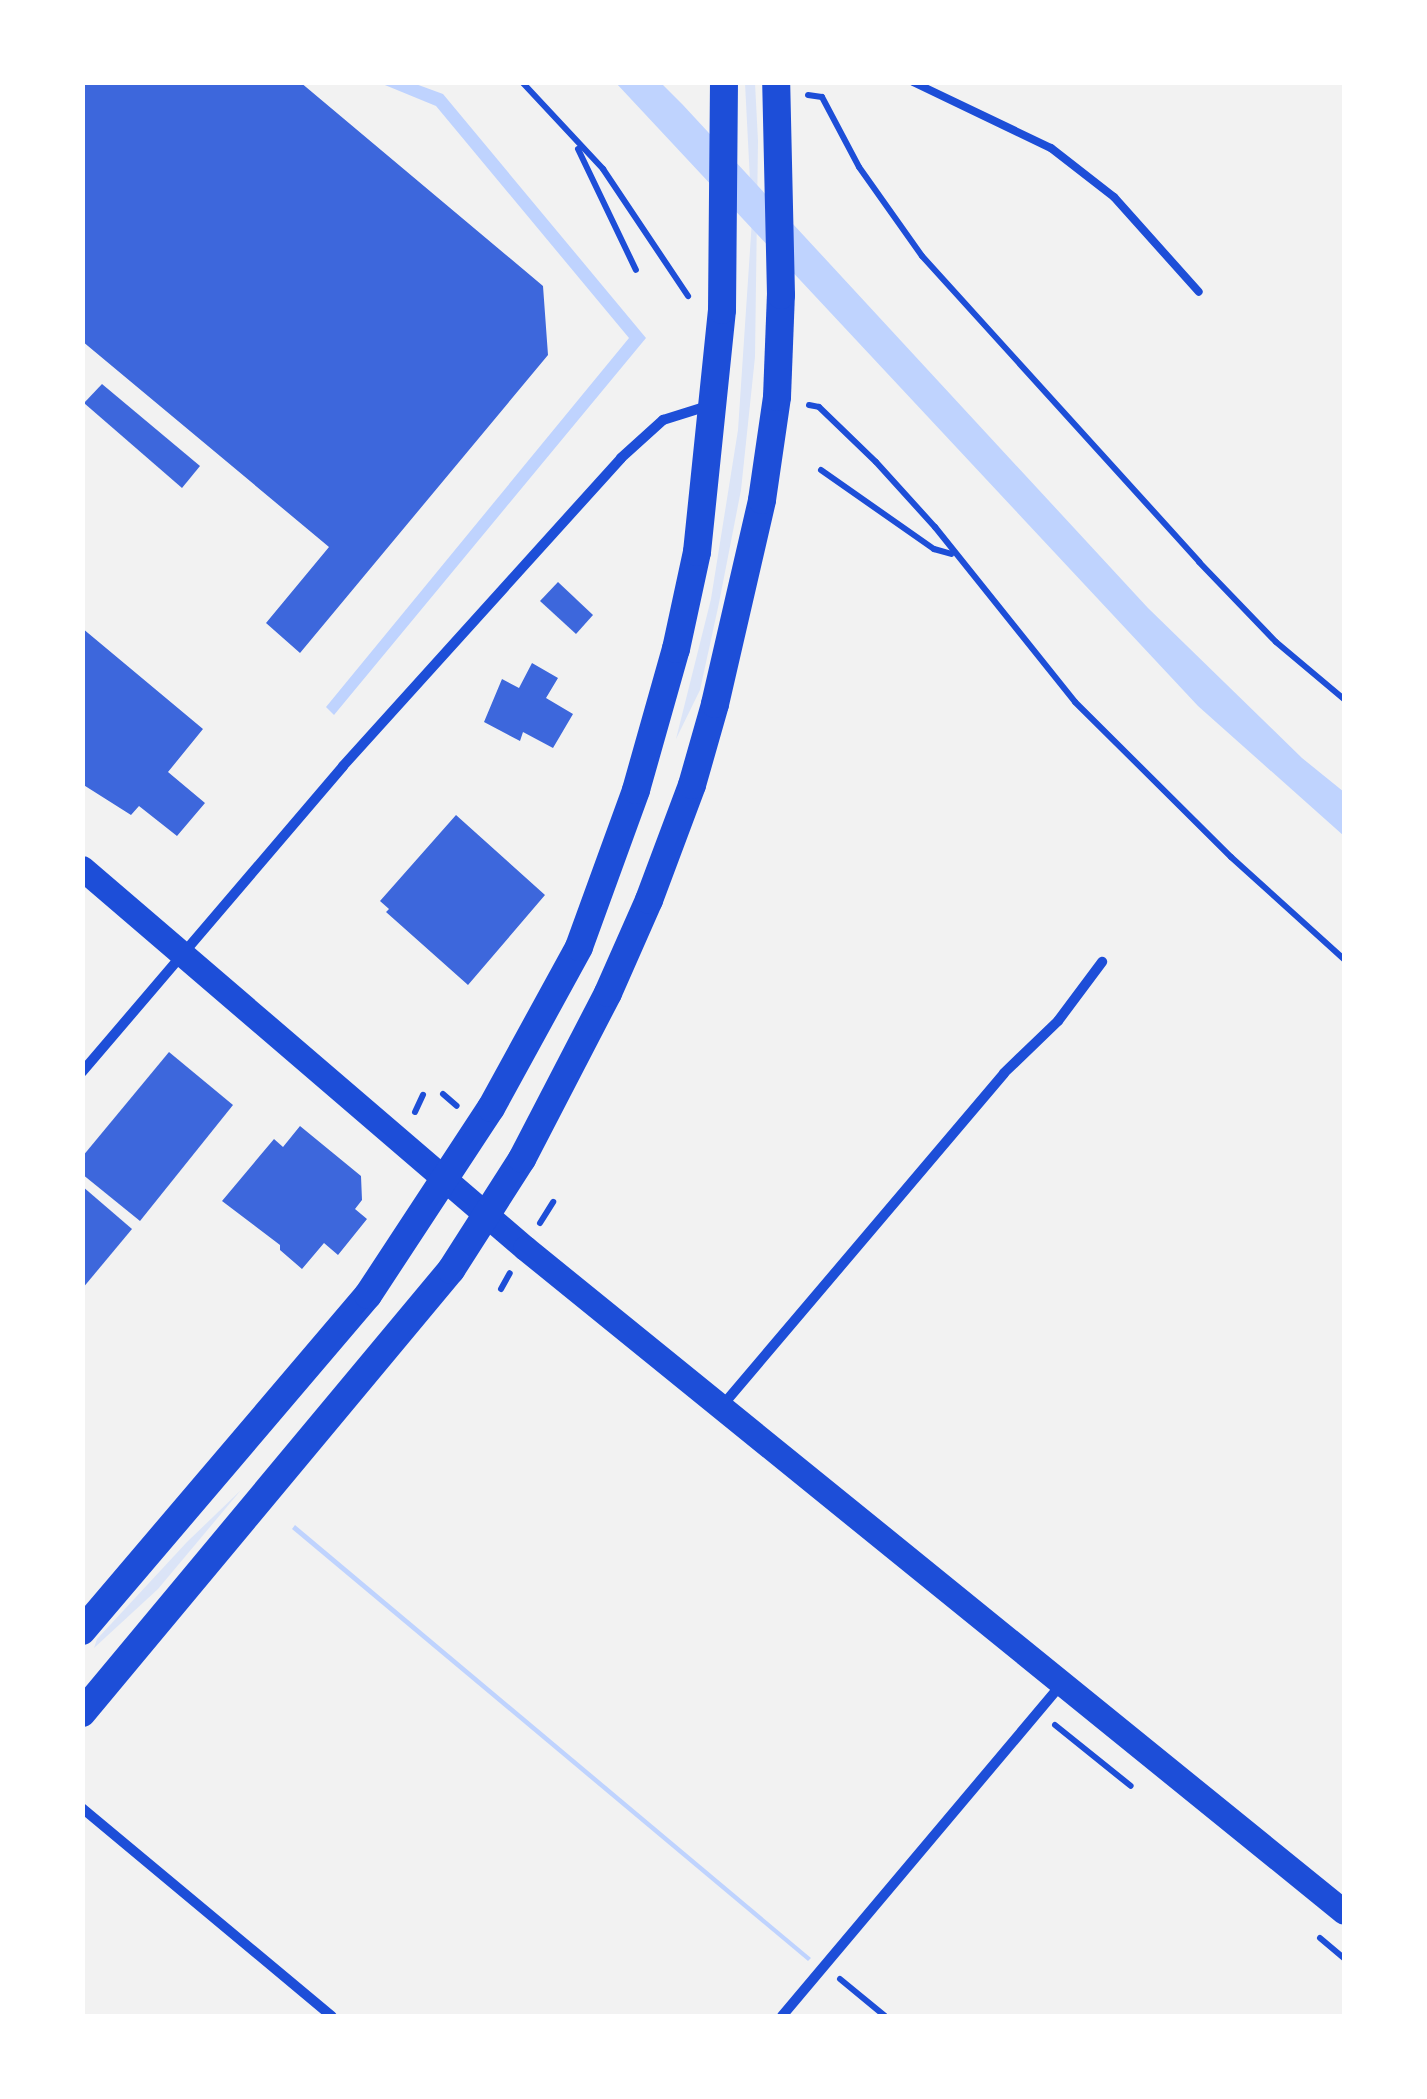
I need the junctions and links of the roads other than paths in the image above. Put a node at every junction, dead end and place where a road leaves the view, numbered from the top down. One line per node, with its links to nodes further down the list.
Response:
1 (724, 82): 5 (highway)
2 (913, 82): 4 (lane)
3 (777, 88): 11 (highway)
4 (1199, 292)
5 (714, 404): 7 (street); 10 (highway)
6 (82, 868): 7 (main road)
7 (184, 953): 9 (street); 10 (main road)
8 (1102, 962): 12 (street)
9 (82, 1072)
10 (443, 1178): 11 (main road); 13 (highway)
11 (487, 1217): 12 (main road); 15 (highway)
12 (721, 1407): 14 (main road)
13 (82, 1631)
14 (1063, 1683): 17 (main road); 19 (street)
15 (82, 1713)
16 (82, 1808): 18 (street)
17 (1344, 1912)
18 (332, 2016)
19 (782, 2016)

